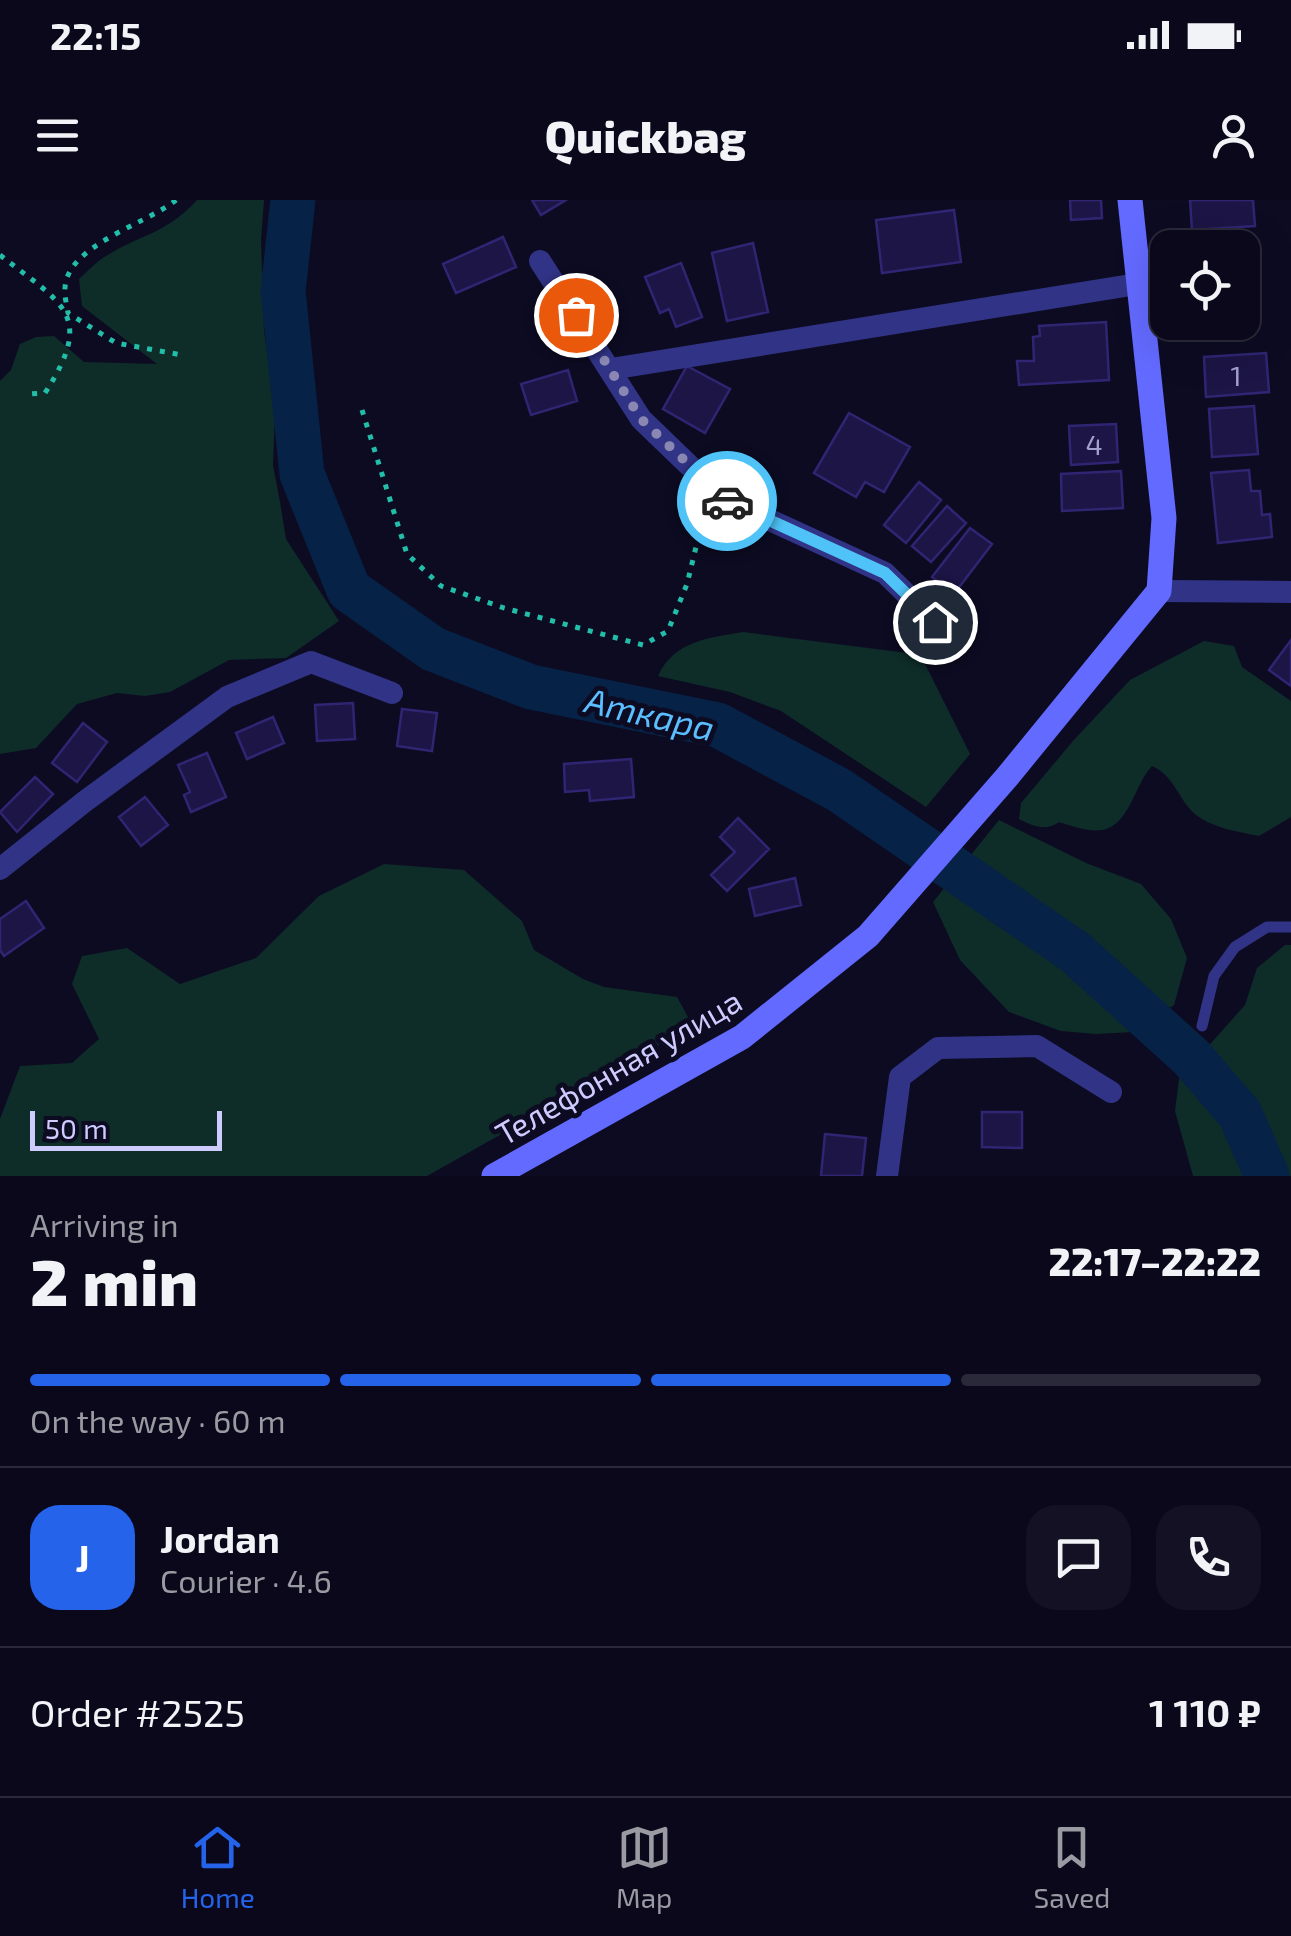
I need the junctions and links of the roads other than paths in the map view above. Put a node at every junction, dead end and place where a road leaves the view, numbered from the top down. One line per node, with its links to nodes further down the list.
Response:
1 (1130, 200): 3 (street)
2 (540, 261): 4 (street)
3 (1137, 284): 4 (street); 5 (street)
4 (611, 370): 7 (street)
5 (1159, 591): 6 (street); 13 (street, Телефонная улица)
6 (1291, 592)
7 (935, 622)
8 (392, 693): 9 (street)
9 (0, 869)
10 (1291, 927): 11 (lane)
11 (1202, 1026)
12 (1111, 1092): 14 (street)
13 (494, 1176)
14 (887, 1176)

